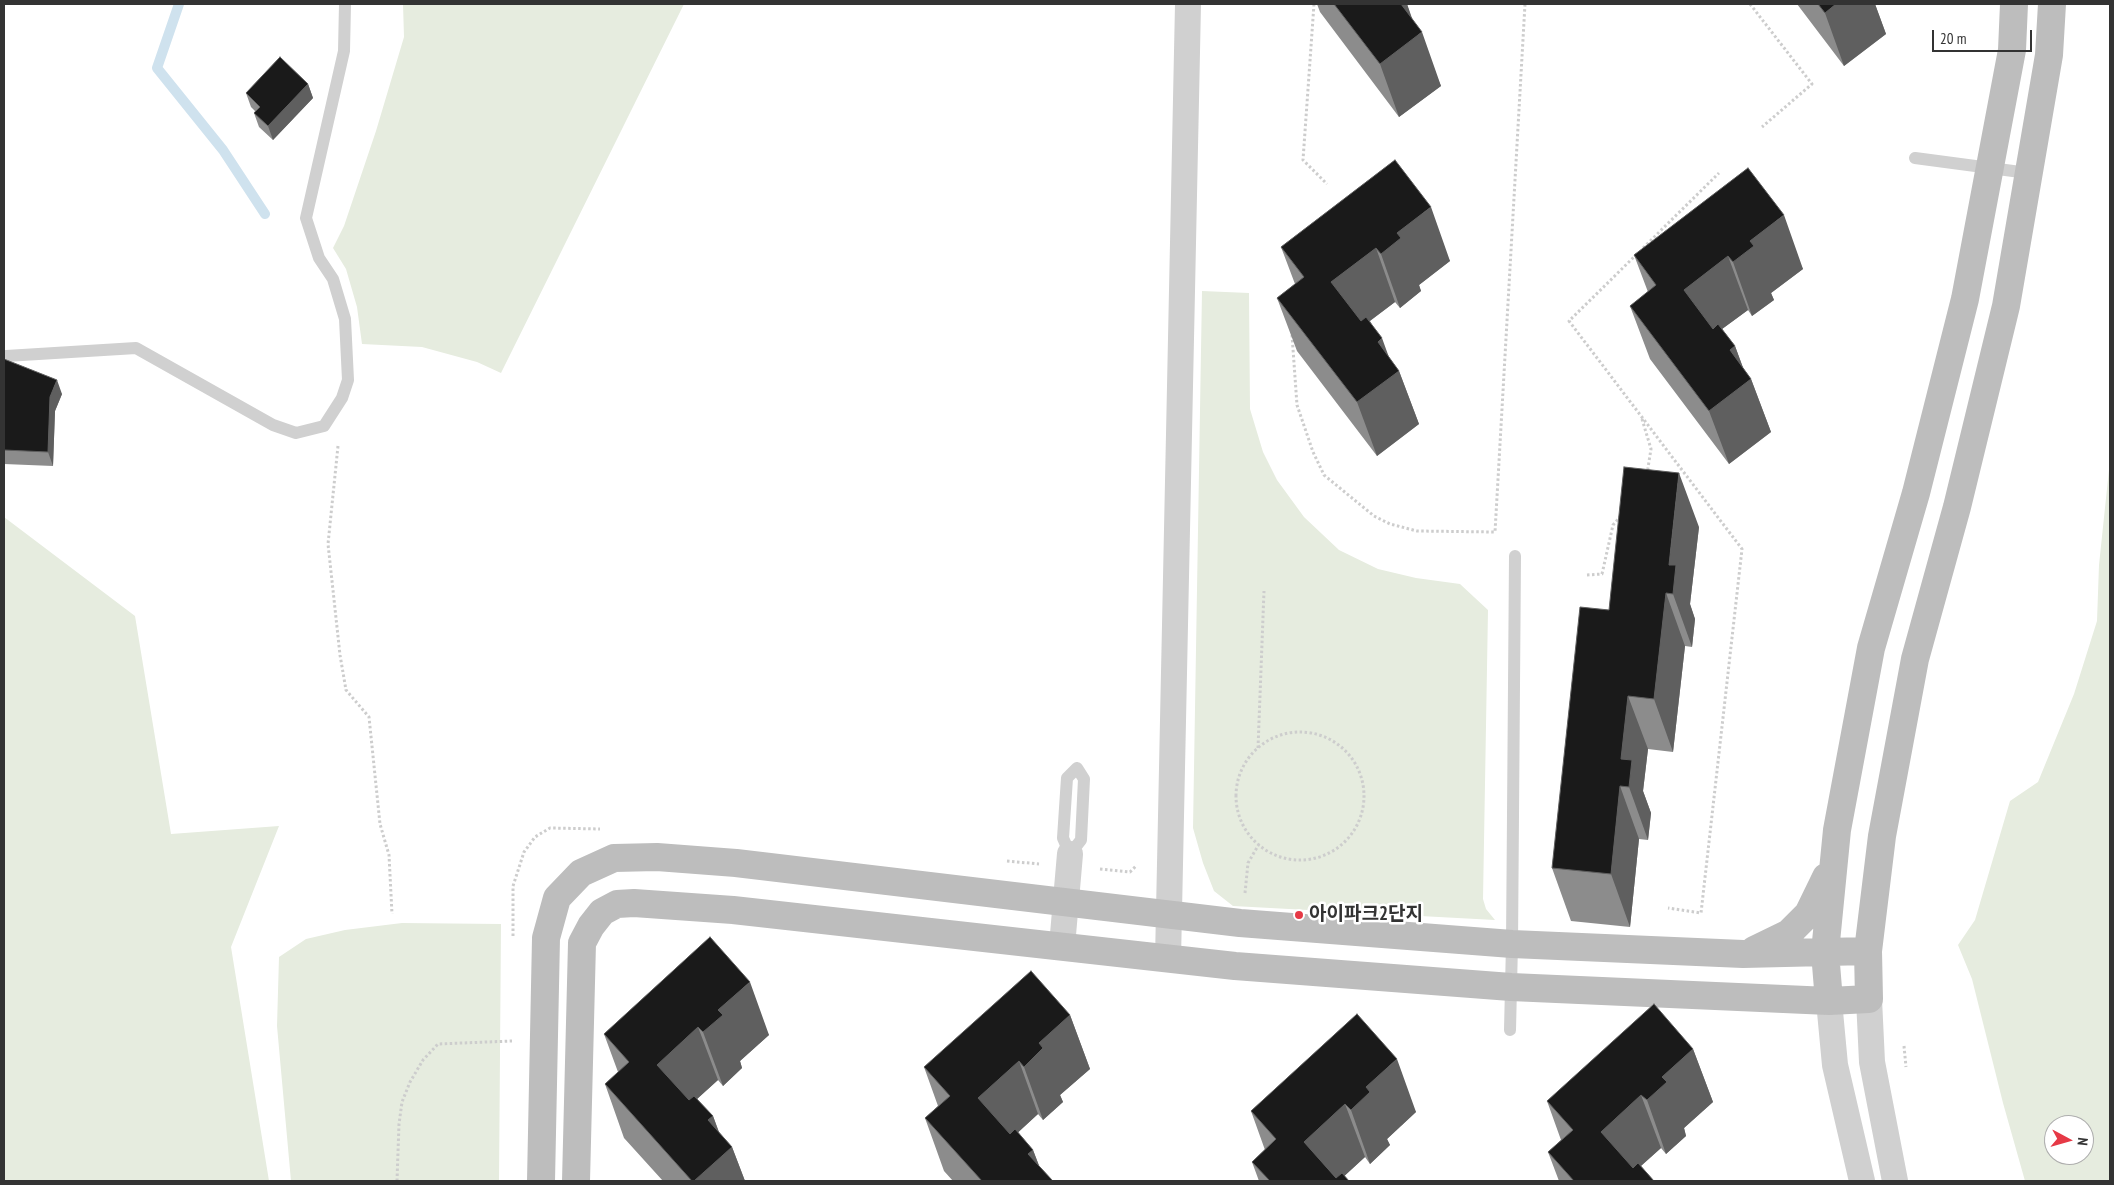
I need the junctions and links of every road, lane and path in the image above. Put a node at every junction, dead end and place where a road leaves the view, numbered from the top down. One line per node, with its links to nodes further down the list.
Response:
1 (345, 4): 16 (lane)
2 (1188, 4): 31 (street)
3 (1314, 4): 13 (path)
4 (1525, 4): 14 (path)
5 (1750, 4): 8 (path)
6 (2014, 4): 10 (street)
7 (2052, 4): 12 (street)
8 (1762, 127)
9 (1915, 158): 10 (lane)
10 (1989, 168): 12 (lane); 26 (street)
11 (1719, 173): 17 (path)
12 (2028, 173): 34 (street)
13 (1327, 184)
14 (1292, 326)
15 (6, 356): 16 (lane)
16 (342, 398): 30 (path)
17 (1641, 416): 18 (path); 29 (path)
18 (1644, 481)
19 (1625, 512): 21 (path)
20 (1514, 556): 32 (lane)
21 (1586, 575)
22 (1264, 591): 23 (path)
23 (1258, 748): 24 (path); 24 (path)
24 (1259, 844): 27 (path)
25 (1070, 854): 25 (lane); 28 (street)
26 (1834, 862): 35 (street); 36 (street)
27 (1244, 901)
28 (1066, 902): 31 (street); 33 (street); 46 (street)
29 (1668, 908)
30 (392, 914)
31 (1168, 915): 32 (street); 37 (street)
32 (1512, 944): 36 (street); 38 (lane)
33 (1062, 946): 37 (street); 47 (street)
34 (1868, 951): 35 (street); 39 (street)
35 (1825, 952): 36 (street); 40 (street)
36 (1743, 954)
37 (1168, 958): 38 (street)
38 (1511, 987): 40 (street); 41 (lane)
39 (1869, 999): 40 (street); 49 (street)
40 (1829, 1001): 48 (street)
41 (1510, 1030)
42 (1904, 1037): 44 (path)
43 (512, 1042): 45 (path)
44 (1907, 1074)
45 (397, 1181)
46 (541, 1181)
47 (576, 1181)
48 (1862, 1181)
49 (1894, 1181)

